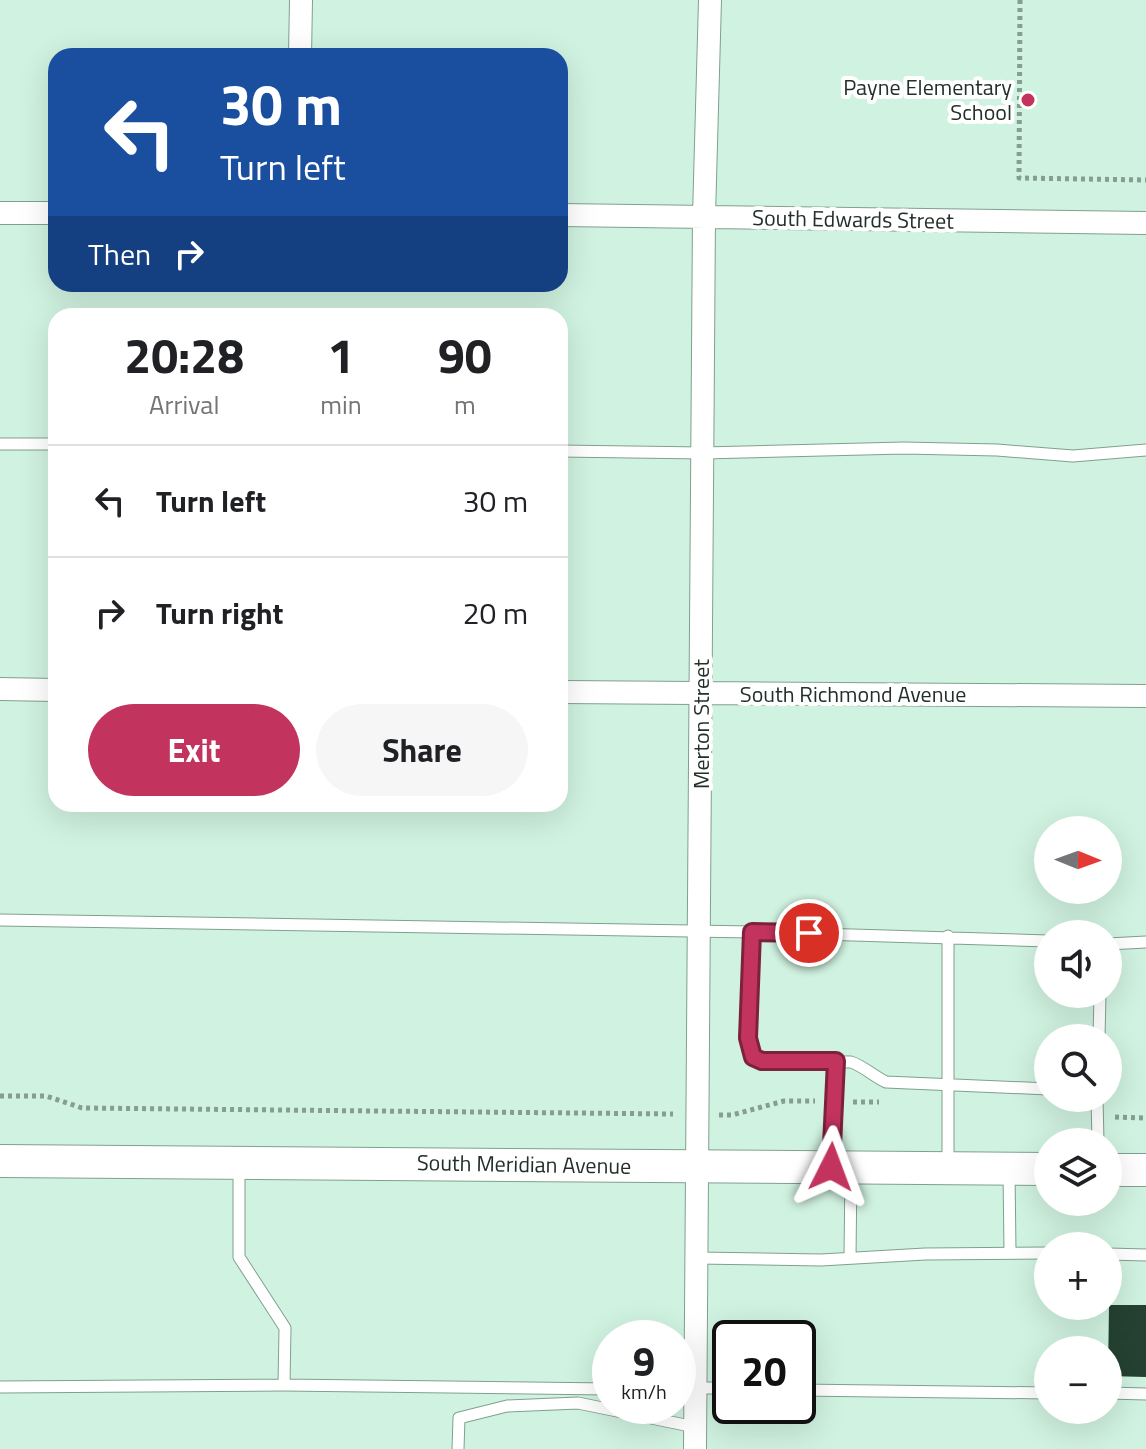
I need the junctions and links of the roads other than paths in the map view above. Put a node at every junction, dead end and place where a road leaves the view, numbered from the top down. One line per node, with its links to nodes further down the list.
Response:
1 (301, 0): 3 (street)
2 (710, 0): 7 (street, Merton Street)
3 (300, 48)
4 (0, 213): 5 (street)
5 (48, 213)
6 (568, 215): 7 (street, South Edwards Street)
7 (704, 216): 8 (street, South Edwards Street); 13 (street, Merton Street)
8 (1146, 223)
9 (0, 444): 10 (lane)
10 (48, 444)
11 (1146, 450): 13 (lane)
12 (568, 451): 13 (lane)
13 (703, 453): 17 (street, Merton Street)
14 (0, 689): 15 (street)
15 (48, 690)
16 (568, 692): 17 (street, South Richmond Avenue)
17 (701, 692): 18 (street, South Richmond Avenue); 20 (street, Merton Street)
18 (1146, 696)
19 (0, 920): 20 (lane)
20 (699, 931): 21 (lane); 31 (street, Merton Street)
21 (752, 932): 22 (lane); 26 (lane)
22 (948, 936): 23 (lane); 27 (lane)
23 (1034, 940)
24 (1146, 942): 25 (lane)
25 (1122, 943)
26 (836, 1061): 27 (lane); 32 (lane)
27 (948, 1086): 28 (lane); 33 (lane)
28 (1034, 1089)
29 (0, 1161): 30 (main road, South Meridian Avenue)
30 (239, 1162): 31 (main road, South Meridian Avenue); 45 (lane)
31 (697, 1166): 32 (main road, South Meridian Avenue); 42 (street, Merton Street)
32 (841, 1168): 33 (main road, South Meridian Avenue); 43 (lane)
33 (948, 1169): 34 (main road, South Meridian Avenue)
34 (1009, 1169): 35 (main road, South Meridian Avenue); 38 (lane)
35 (1034, 1169)
36 (1122, 1170): 37 (main road)
37 (1146, 1170)
38 (1010, 1252): 39 (lane); 43 (lane)
39 (1034, 1253)
40 (1122, 1254): 41 (lane)
41 (1146, 1255)
42 (697, 1258): 43 (lane); 44 (street, Merton Street)
43 (850, 1258)
44 (692, 1320)
45 (284, 1385): 46 (lane); 47 (lane)
46 (0, 1387)
47 (592, 1389)
48 (816, 1390): 49 (lane)
49 (1034, 1393)
50 (1122, 1393): 51 (lane)
51 (1146, 1394)
52 (592, 1405): 55 (lane)
53 (660, 1424): 54 (lane)
54 (695, 1438)
55 (458, 1449)

